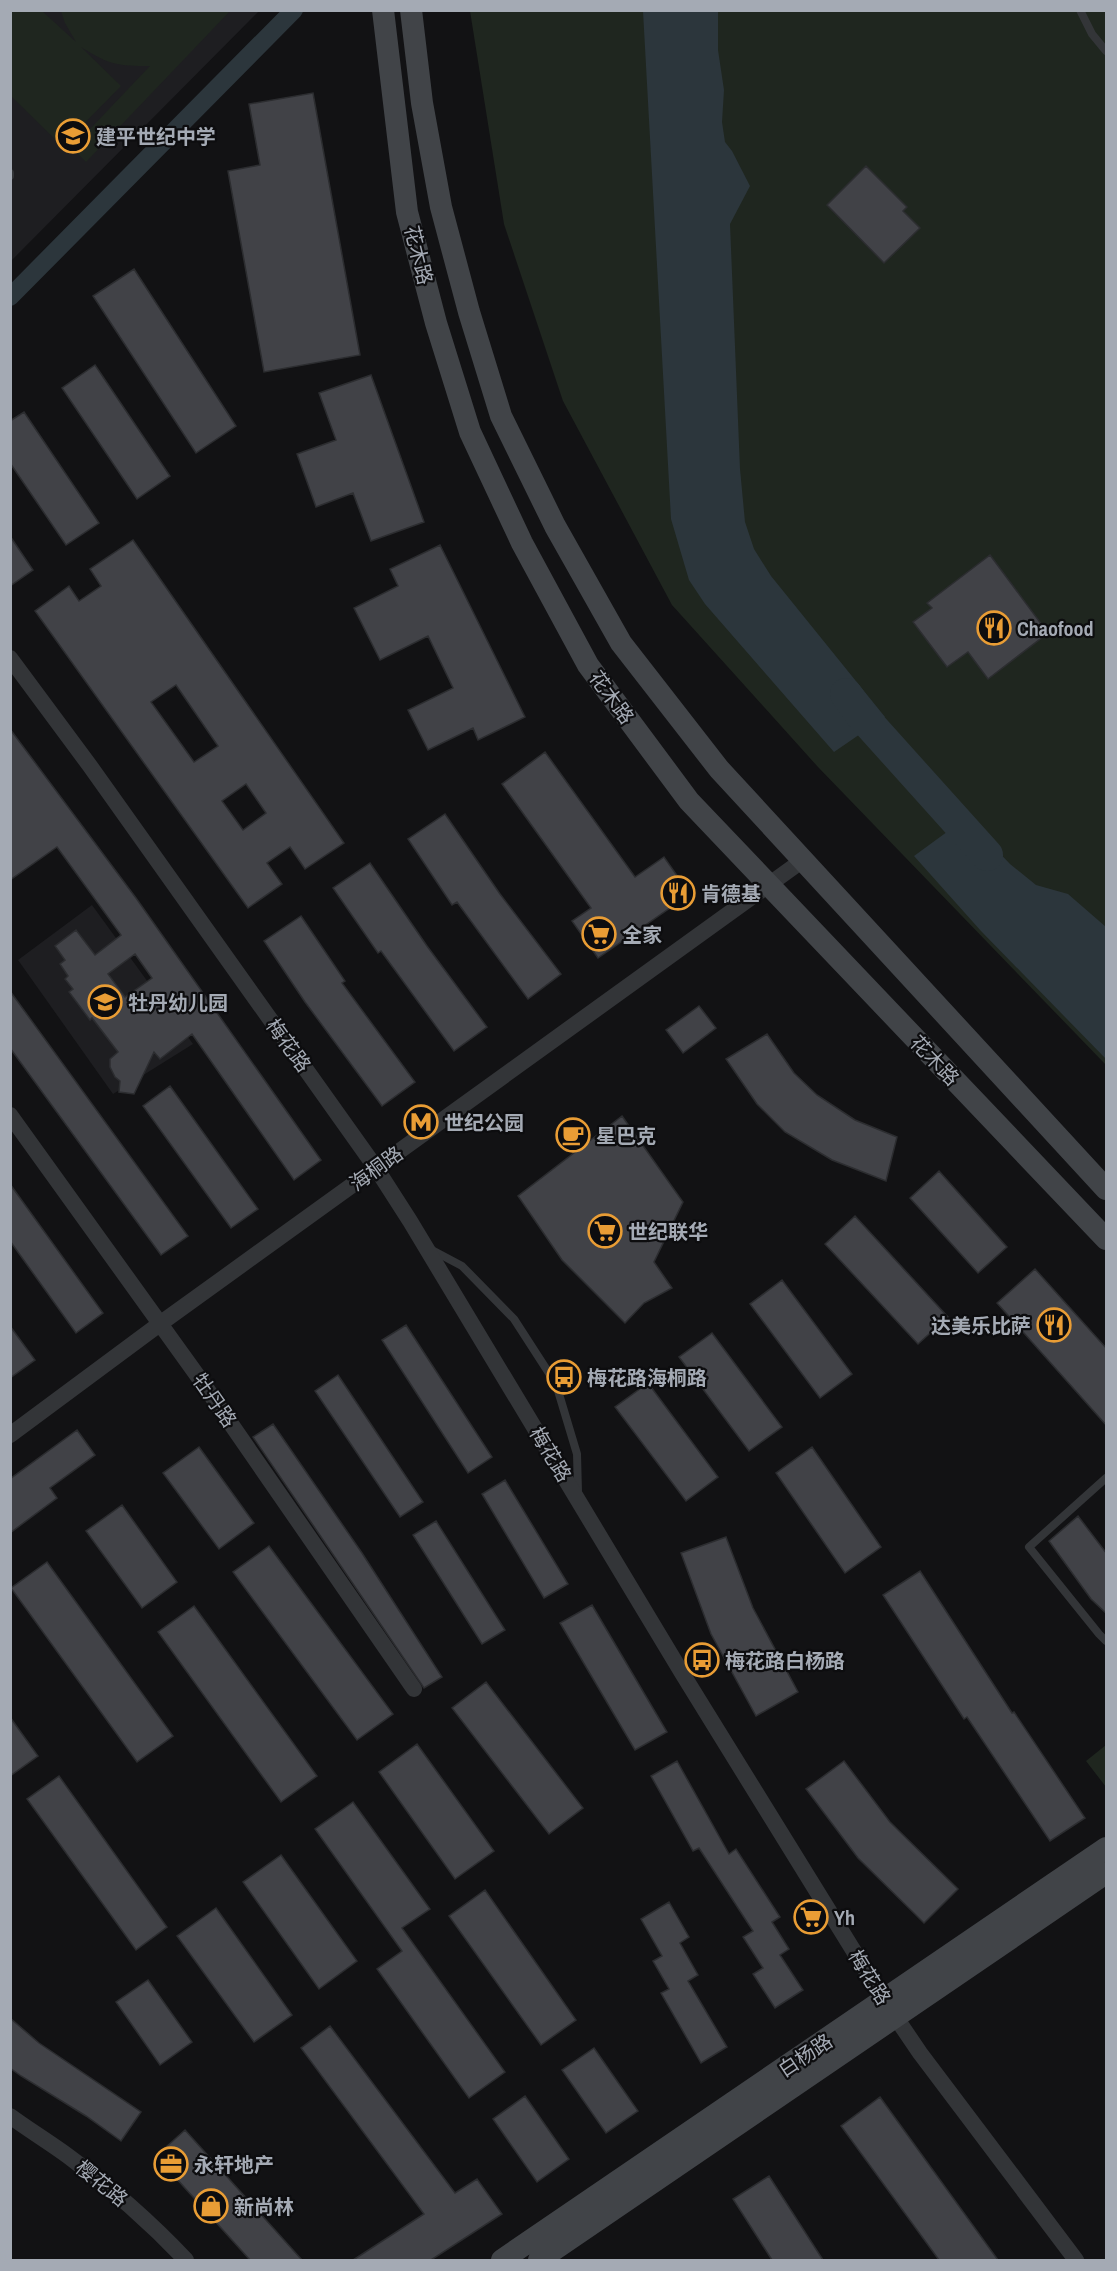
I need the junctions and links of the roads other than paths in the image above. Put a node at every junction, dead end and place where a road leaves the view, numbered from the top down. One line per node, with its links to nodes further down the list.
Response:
1 (383, 10): 7 (main road, 花木路)
2 (411, 10): 6 (main road, 花木路)
3 (1080, 10): 4 (lane)
4 (1107, 51)
5 (10, 658): 9 (street, 梅花路)
6 (803, 860): 7 (street, 海桐路); 10 (main road, 花木路)
7 (768, 885): 9 (street, 海桐路); 11 (main road, 花木路)
8 (10, 1115): 13 (street, 牡丹路)
9 (376, 1168): 12 (street, 梅花路); 13 (street, 海桐路)
10 (1107, 1189)
11 (1107, 1239)
12 (425, 1246): 16 (street, 梅花路); 16 (lane)
13 (162, 1323): 14 (street, 海桐路); 18 (street, 牡丹路)
14 (10, 1435)
15 (1107, 1478): 17 (lane)
16 (578, 1498): 21 (street, 梅花路)
17 (1107, 1641)
18 (414, 1689)
19 (1107, 1848): 21 (main road, 白杨路)
20 (1107, 1873): 21 (main road, 白杨路)
21 (890, 2009): 24 (main road, 白杨路); 25 (main road, 白杨路); 26 (street, 梅花路)
22 (10, 2116): 23 (street, 樱花路)
23 (186, 2260)
24 (502, 2260)
25 (539, 2260)
26 (1076, 2260)

